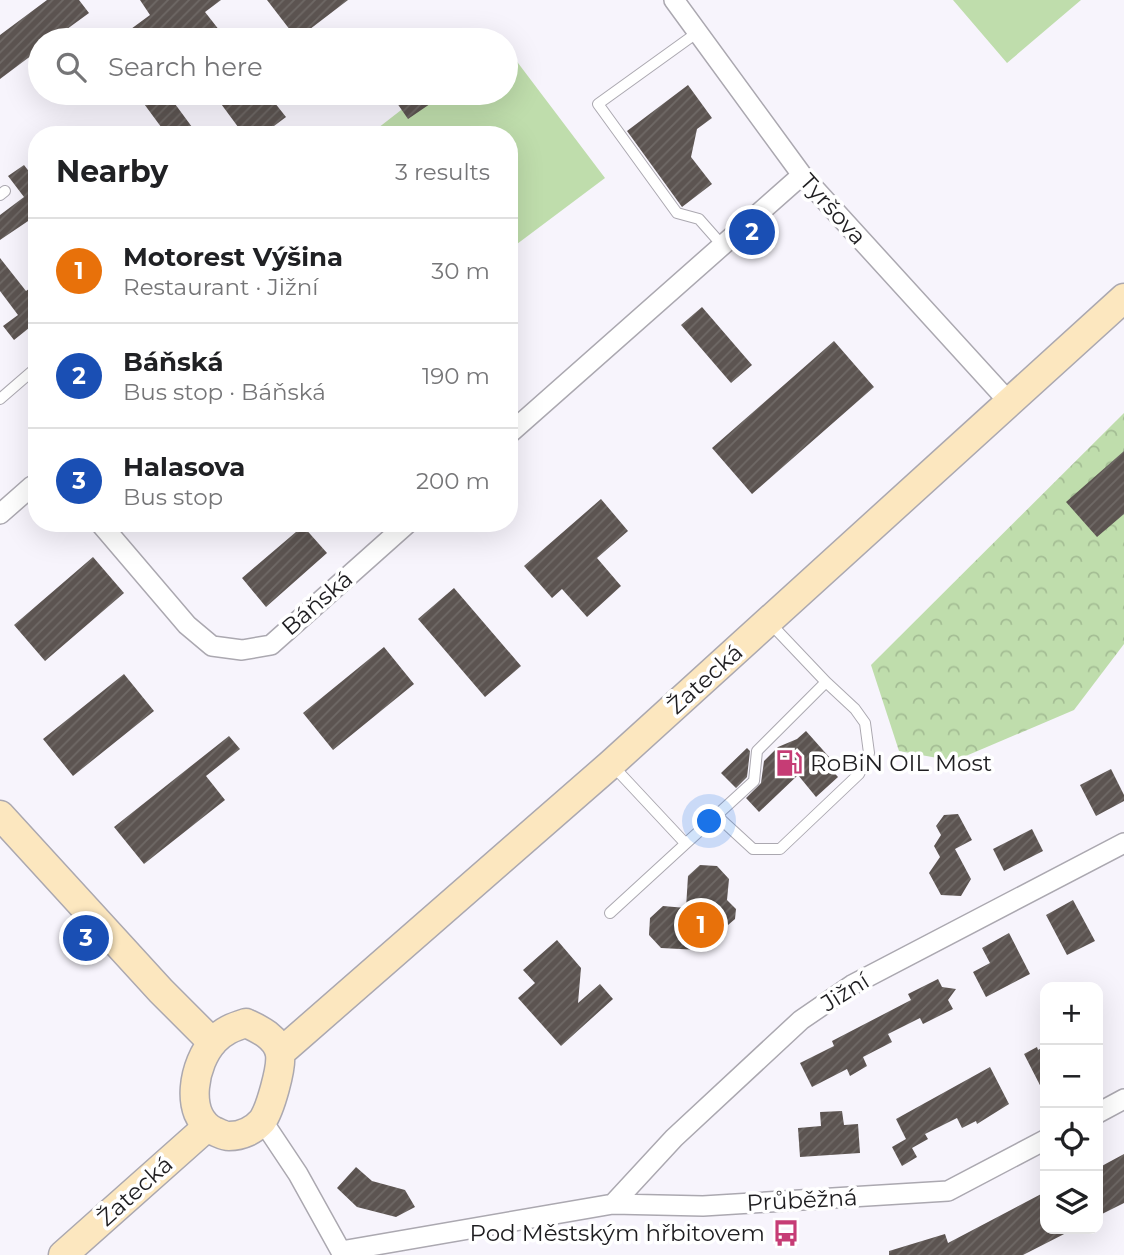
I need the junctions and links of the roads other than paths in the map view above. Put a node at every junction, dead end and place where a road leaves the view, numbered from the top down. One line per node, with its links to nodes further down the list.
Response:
1 (674, 0): 2 (street, Tyršova)
2 (698, 32): 3 (street, Tyršova); 4 (lane)
3 (802, 175): 4 (street); 8 (street, Tyršova)
4 (722, 246): 9 (street)
5 (1124, 298): 8 (street, Žatecká)
6 (28, 376): 7 (lane)
7 (0, 399)
8 (1010, 402): 14 (street, Žatecká)
9 (518, 426)
10 (28, 490): 11 (street)
11 (0, 514)
12 (108, 532): 13 (street, Báňská)
13 (398, 532)
14 (768, 621): 15 (lane); 16 (street, Žatecká)
15 (826, 682): 18 (lane); 18 (lane)
16 (611, 764): 19 (lane); 23 (street, Žatecká)
17 (0, 815): 22 (street)
18 (716, 815): 19 (lane)
19 (685, 843): 21 (lane)
20 (1124, 843): 29 (street, Jižní)
21 (610, 913)
22 (212, 1042): 23 (street); 27 (street)
23 (280, 1053): 26 (street)
24 (1124, 1099): 25 (street)
25 (1103, 1110)
26 (262, 1120): 27 (street); 30 (street)
27 (207, 1127): 31 (street, Žatecká)
28 (1040, 1143): 29 (street, Průběžná)
29 (613, 1204): 30 (street, Průběžná)
30 (342, 1253)
31 (63, 1255)

